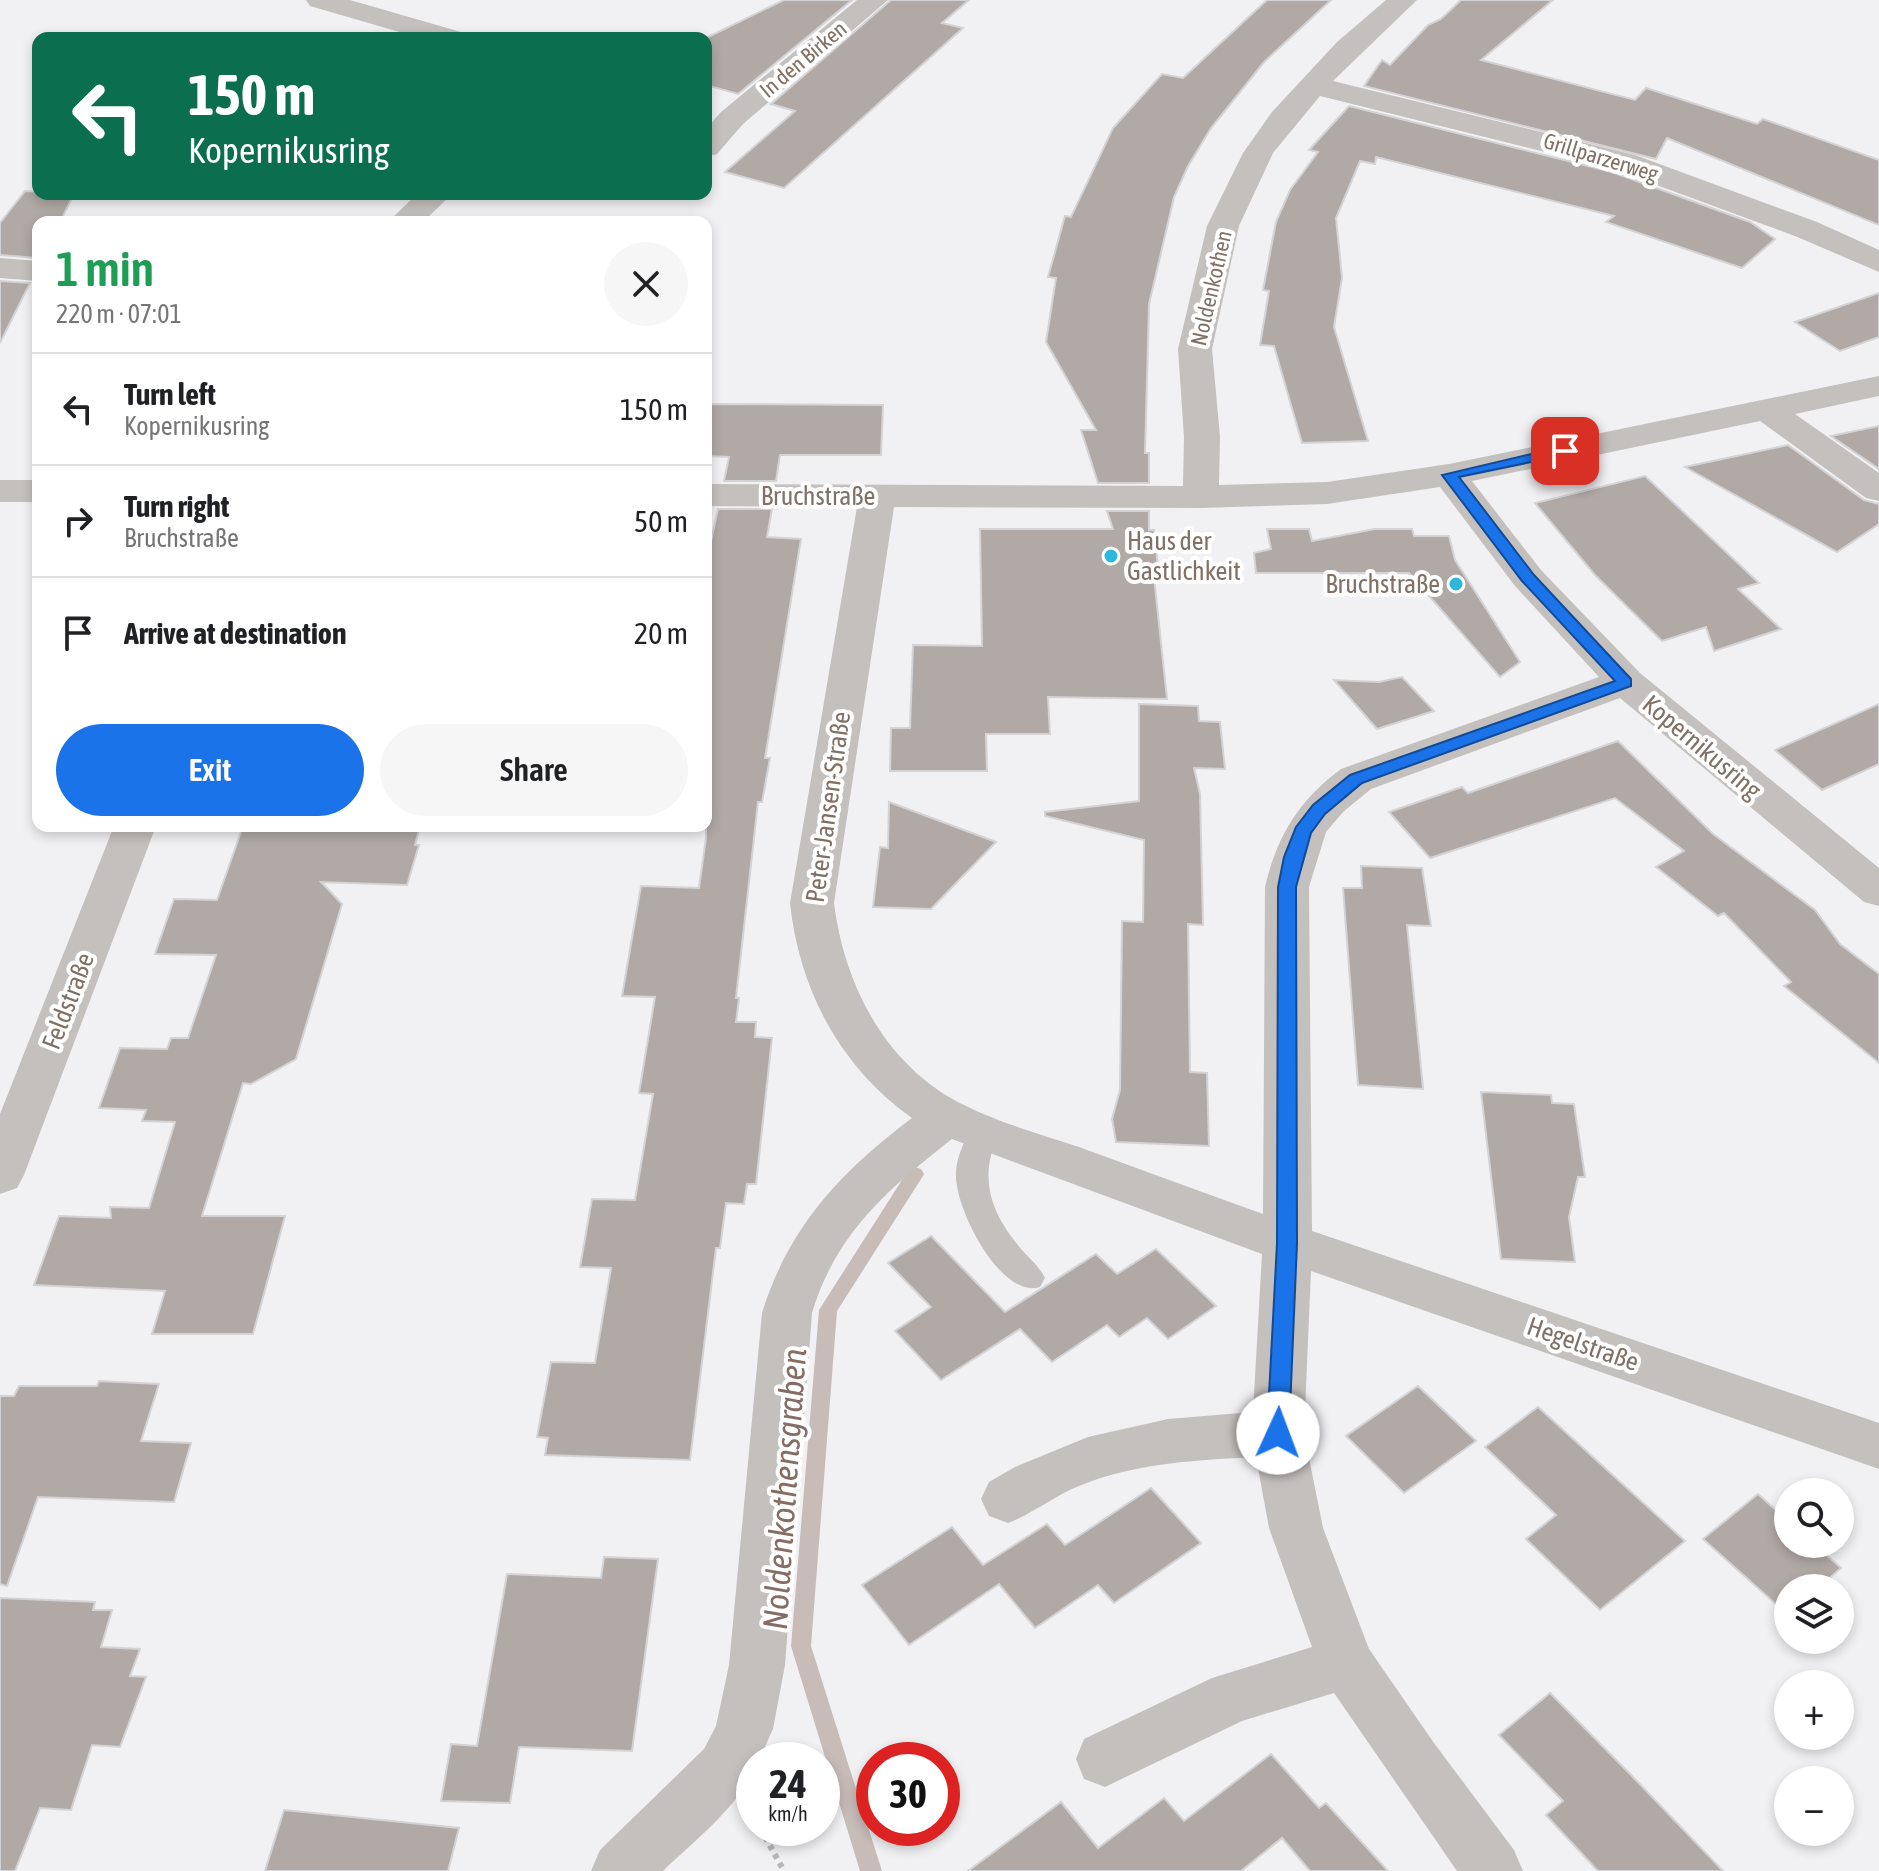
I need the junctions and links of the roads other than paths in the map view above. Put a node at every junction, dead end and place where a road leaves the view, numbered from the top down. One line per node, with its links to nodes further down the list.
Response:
1 (320, 0): 4 (street)
2 (874, 0): 6 (street, In den Birken)
3 (1403, 0): 5 (street, Noldenkothen)
4 (430, 32)
5 (1312, 85): 9 (street, Grillparzerweg); 20 (street, Noldenkothen)
6 (719, 114)
7 (429, 200): 8 (street)
8 (411, 216)
9 (1879, 262)
10 (0, 268): 11 (street)
11 (32, 271)
12 (1879, 386): 13 (street, Bruchstraße)
13 (1766, 409): 14 (street, Bruchstraße); 15 (street)
14 (1449, 475): 20 (street, Bruchstraße); 21 (street, Kopernikusring)
15 (1879, 490)
16 (0, 491): 17 (street)
17 (32, 491)
18 (712, 495): 19 (street, Bruchstraße)
19 (877, 497): 20 (street, Bruchstraße); 24 (street, Peter-Jansen-Straße)
20 (1201, 497)
21 (1626, 682): 23 (street, Kopernikusring); 26 (street)
22 (133, 832): 25 (street, Feldstraße)
23 (1879, 891)
24 (965, 1126): 26 (street, Peter-Jansen-Straße); 27 (lane); 33 (street)
25 (0, 1175)
26 (1287, 1243): 28 (street); 29 (street, Hegelstraße)
27 (1029, 1278)
28 (1278, 1433): 30 (street); 31 (street)
29 (1879, 1446)
30 (1008, 1499)
31 (1346, 1663): 32 (street); 34 (street)
32 (1105, 1759)
33 (621, 1871)
34 (1493, 1871)

